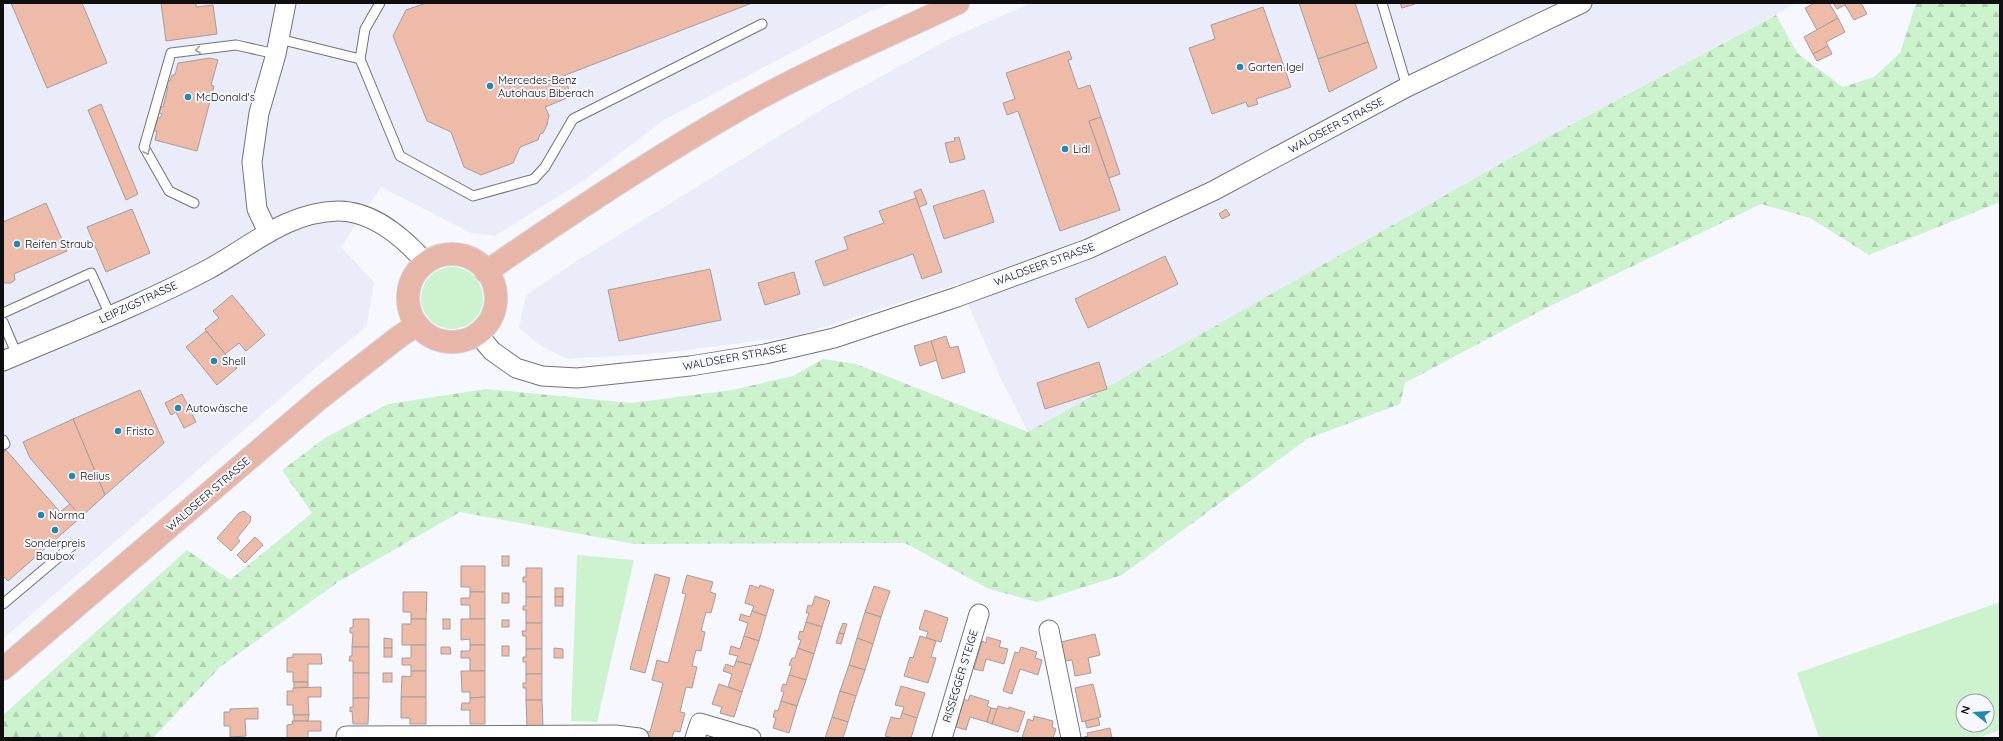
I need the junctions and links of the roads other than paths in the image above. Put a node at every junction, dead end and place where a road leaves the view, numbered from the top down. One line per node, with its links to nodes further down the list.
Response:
1 (286, 3): 7 (street)
2 (380, 3): 8 (lane)
3 (958, 3): 13 (main road)
4 (1382, 3): 9 (lane)
5 (1582, 3): 9 (street, WALDSEER STRASSE)
6 (762, 24): 8 (lane)
7 (278, 47): 8 (lane); 10 (lane, one-way to 10); 11 (street)
8 (360, 59)
9 (1406, 87): 18 (street, WALDSEER STRASSE)
10 (194, 203)
11 (268, 232): 12 (street, LEIPZIGSTRASSE); 15 (street, LEIPZIGSTRASSE)
12 (426, 263): 13 (main road); 17 (main road)
13 (486, 272): 18 (main road)
14 (3, 313): 15 (lane)
15 (110, 315): 19 (street, LEIPZIGSTRASSE)
16 (3, 322): 19 (lane)
17 (417, 325): 18 (main road); 26 (main road, WALDSEER STRASSE)
18 (478, 334)
19 (10, 358)
20 (3, 440): 21 (lane)
21 (3, 445)
22 (73, 545): 23 (lane)
23 (5, 599)
24 (979, 614): 32 (street, RISSEGGER STEIGE)
25 (1049, 630): 33 (street)
26 (3, 669)
27 (698, 730): 31 (street)
28 (615, 736): 29 (street); 30 (street)
29 (346, 738)
30 (639, 738)
31 (751, 738)
32 (942, 738)
33 (1071, 738)

